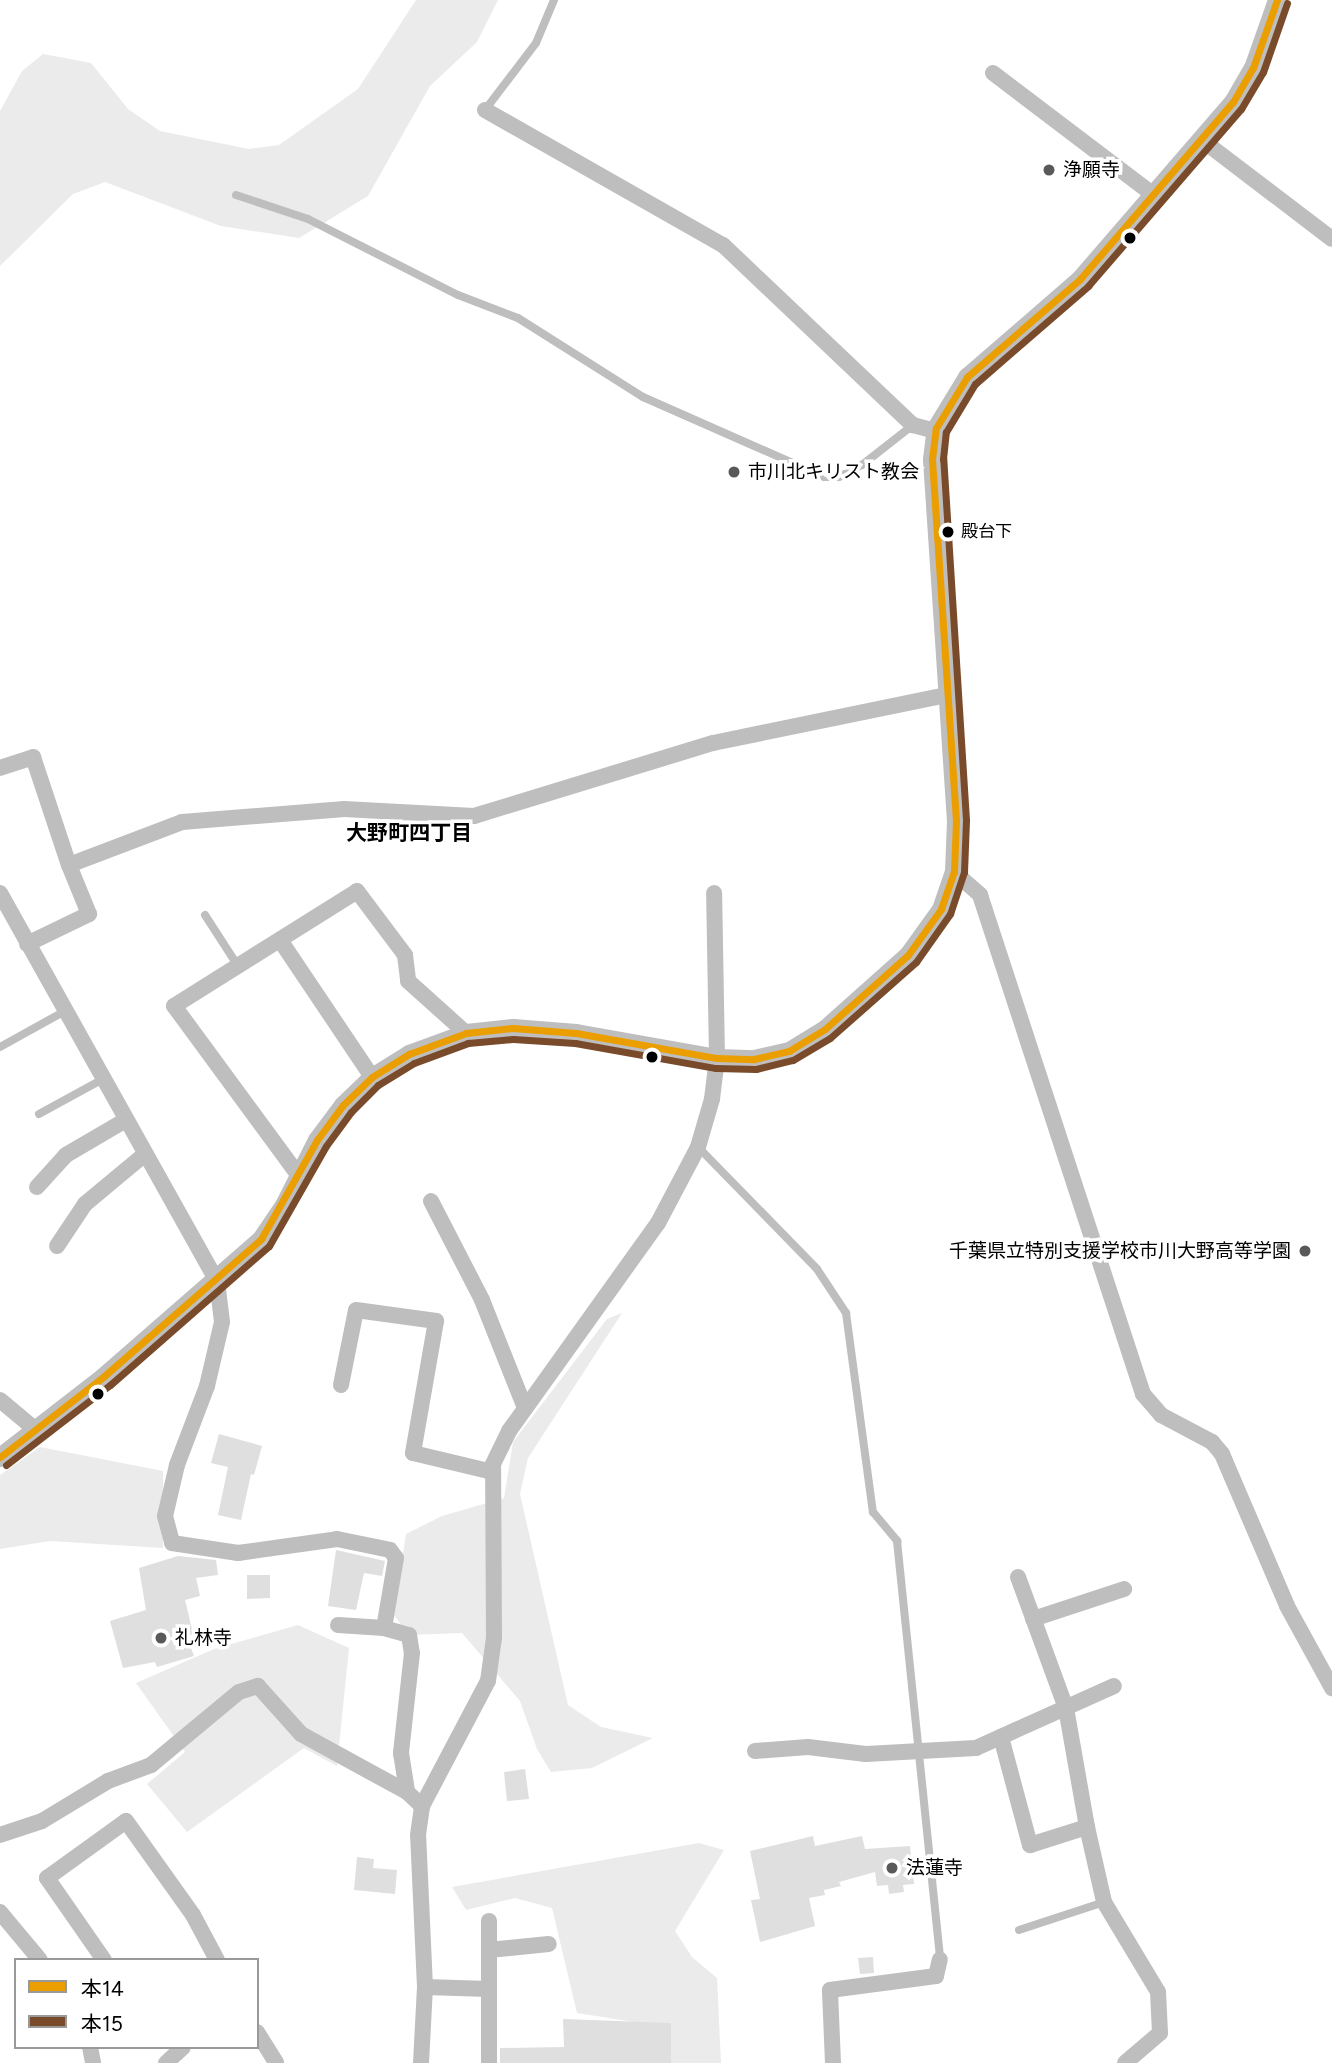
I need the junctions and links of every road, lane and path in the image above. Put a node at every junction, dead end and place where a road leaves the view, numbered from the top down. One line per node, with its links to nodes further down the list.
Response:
1 (554, 0): 4 (lane)
2 (1277, 0): 5 (street)
3 (993, 73): 7 (street)
4 (485, 110): 9 (street)
5 (1202, 140): 7 (street); 8 (street)
6 (236, 194): 9 (lane)
7 (1154, 195): 10 (street)
8 (1332, 239)
9 (913, 425): 10 (street)
10 (936, 431): 11 (street)
11 (947, 695): 13 (street); 14 (street)
12 (0, 768): 13 (street)
13 (69, 864): 19 (street)
14 (954, 872): 24 (street); 48 (street)
15 (0, 893): 19 (street)
16 (715, 893): 24 (street)
17 (205, 915): 20 (lane)
18 (279, 940): 20 (street); 22 (street); 25 (street)
19 (27, 944): 21 (street)
20 (238, 966): 31 (street)
21 (65, 1011): 23 (lane); 26 (street)
22 (467, 1033): 24 (street); 25 (street)
23 (0, 1047)
24 (717, 1058): 29 (street)
25 (372, 1077): 31 (street)
26 (103, 1079): 27 (lane); 28 (street)
27 (39, 1114)
28 (126, 1120): 30 (street); 32 (street)
29 (698, 1147): 38 (street); 52 (lane)
30 (145, 1154): 34 (street); 35 (street)
31 (299, 1176): 35 (street)
32 (37, 1187)
33 (431, 1201): 38 (street)
34 (57, 1246)
35 (217, 1280): 39 (street); 46 (street)
36 (341, 1385): 41 (street)
37 (0, 1400): 39 (street)
38 (525, 1408): 41 (street)
39 (36, 1430): 40 (street)
40 (0, 1457)
41 (493, 1472): 54 (street)
42 (1018, 1577): 44 (street)
43 (1124, 1589): 44 (street)
44 (1033, 1619): 49 (street)
45 (338, 1625): 46 (street)
46 (384, 1628): 53 (street)
47 (1115, 1686): 49 (street)
48 (1332, 1688)
49 (1066, 1708): 50 (street); 55 (street)
50 (1001, 1737): 52 (street); 55 (street)
51 (755, 1751): 52 (street)
52 (919, 1754): 66 (lane)
53 (407, 1792): 54 (street); 56 (street)
54 (422, 1806): 67 (street)
55 (1087, 1827): 57 (street)
56 (0, 1835)
57 (1104, 1902): 60 (lane); 74 (street)
58 (0, 1912): 63 (street)
59 (489, 1922): 62 (street)
60 (1020, 1930)
61 (549, 1944): 62 (street)
62 (489, 1950): 68 (street)
63 (38, 1958)
64 (103, 1958): 65 (street)
65 (216, 1958)
66 (940, 1959): 73 (street)
67 (425, 1987): 68 (street); 71 (street)
68 (489, 1989): 72 (street)
69 (259, 2035): 70 (street)
70 (276, 2063)
71 (421, 2063)
72 (489, 2063)
73 (834, 2063)
74 (1125, 2063)

